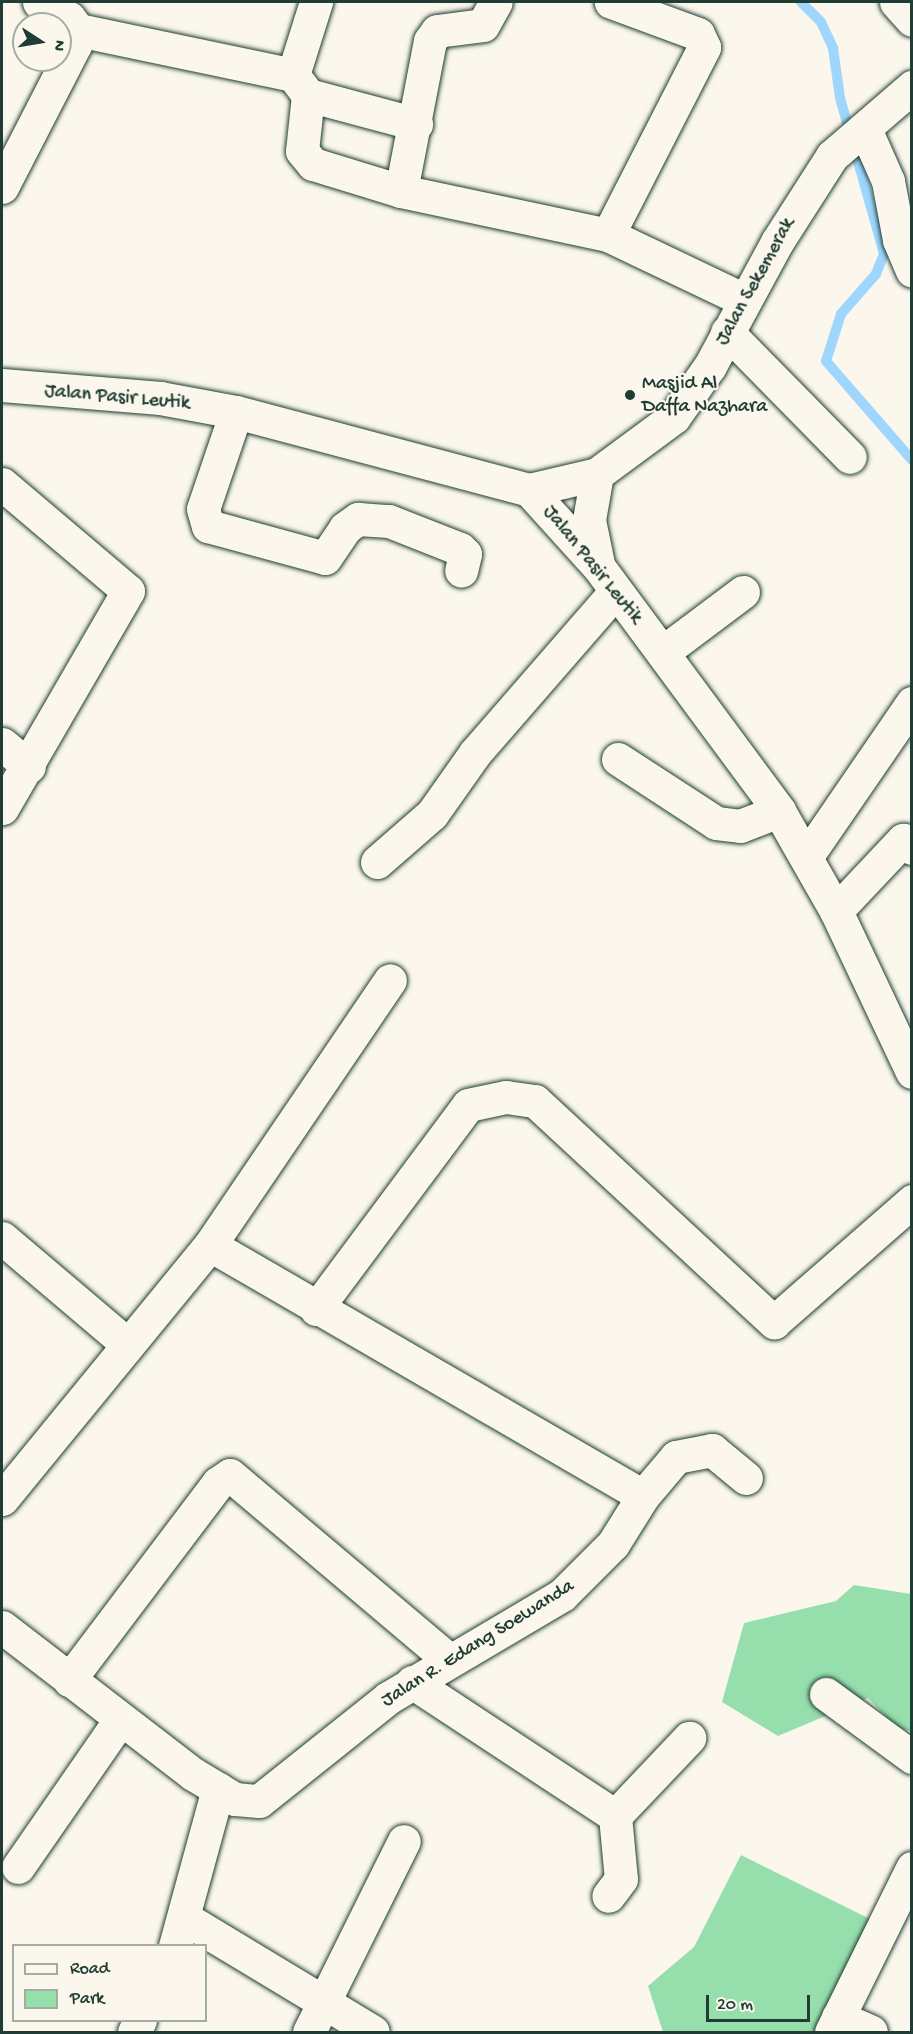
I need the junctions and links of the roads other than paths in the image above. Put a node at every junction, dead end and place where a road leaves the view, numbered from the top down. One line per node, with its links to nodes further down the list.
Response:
1 (39, 2): 7 (street)
2 (316, 2): 8 (street)
3 (496, 2): 10 (street)
4 (611, 2): 14 (street)
5 (896, 2): 6 (street)
6 (912, 20)
7 (78, 30): 8 (street); 12 (street)
8 (300, 85): 10 (street); 13 (street)
9 (912, 87): 11 (street, Jalan Sekemerak)
10 (416, 124): 13 (street)
11 (851, 140): 15 (street); 16 (street, Jalan Sekemerak)
12 (2, 187)
13 (400, 191): 14 (street)
14 (608, 235): 16 (street)
15 (912, 270)
16 (744, 300): 17 (street, Jalan Sekemerak)
17 (728, 332): 20 (street); 21 (street, Jalan Sekemerak)
18 (2, 385): 19 (street, Jalan Pasir Leutik)
19 (236, 412): 23 (street, Jalan Pasir Leutik); 24 (street)
20 (849, 456)
21 (597, 474): 23 (street, Jalan Sekemerak); 25 (street)
22 (2, 484): 31 (street)
23 (529, 490): 25 (street, Jalan Pasir Leutik)
24 (461, 571)
25 (607, 579): 27 (street, Jalan Pasir Leutik); 36 (street)
26 (743, 592): 27 (street)
27 (663, 652): 33 (street, Jalan Pasir Leutik)
28 (912, 703): 35 (street)
29 (2, 744): 31 (street)
30 (618, 759): 33 (street)
31 (29, 767): 32 (street)
32 (2, 808)
33 (779, 811): 35 (street, Jalan Pasir Leutik)
34 (912, 848): 37 (street)
35 (807, 856): 37 (street, Jalan Pasir Leutik)
36 (377, 862)
37 (836, 911): 39 (street, Jalan Pasir Leutik)
38 (390, 980): 42 (street)
39 (912, 1072)
40 (912, 1201): 43 (street)
41 (2, 1238): 44 (street)
42 (210, 1245): 43 (street); 44 (street)
43 (316, 1309): 46 (street)
44 (127, 1344): 47 (street)
45 (746, 1478): 46 (street, Jalan R. Edang Soewanda)
46 (643, 1496): 49 (street, Jalan R. Edang Soewanda)
47 (2, 1499)
48 (6, 1641): 50 (street, Jalan R. Edang Soewanda)
49 (448, 1659): 50 (street); 51 (street, Jalan R. Edang Soewanda)
50 (69, 1680): 53 (street, Jalan R. Edang Soewanda)
51 (412, 1682): 56 (street, Jalan R. Edang Soewanda); 57 (street)
52 (826, 1694): 55 (street)
53 (119, 1721): 56 (street, Jalan R. Edang Soewanda); 59 (street)
54 (689, 1738): 57 (street)
55 (912, 1757)
56 (218, 1789): 62 (street)
57 (615, 1816): 61 (street)
58 (404, 1841): 65 (street)
59 (18, 1867)
60 (912, 1868): 66 (street)
61 (608, 1896)
62 (181, 1932): 63 (street)
63 (205, 1944)
64 (207, 1945): 65 (street)
65 (321, 2003): 67 (street); 68 (street)
66 (834, 2025): 69 (street)
67 (309, 2032)
68 (373, 2032)
69 (871, 2032)

